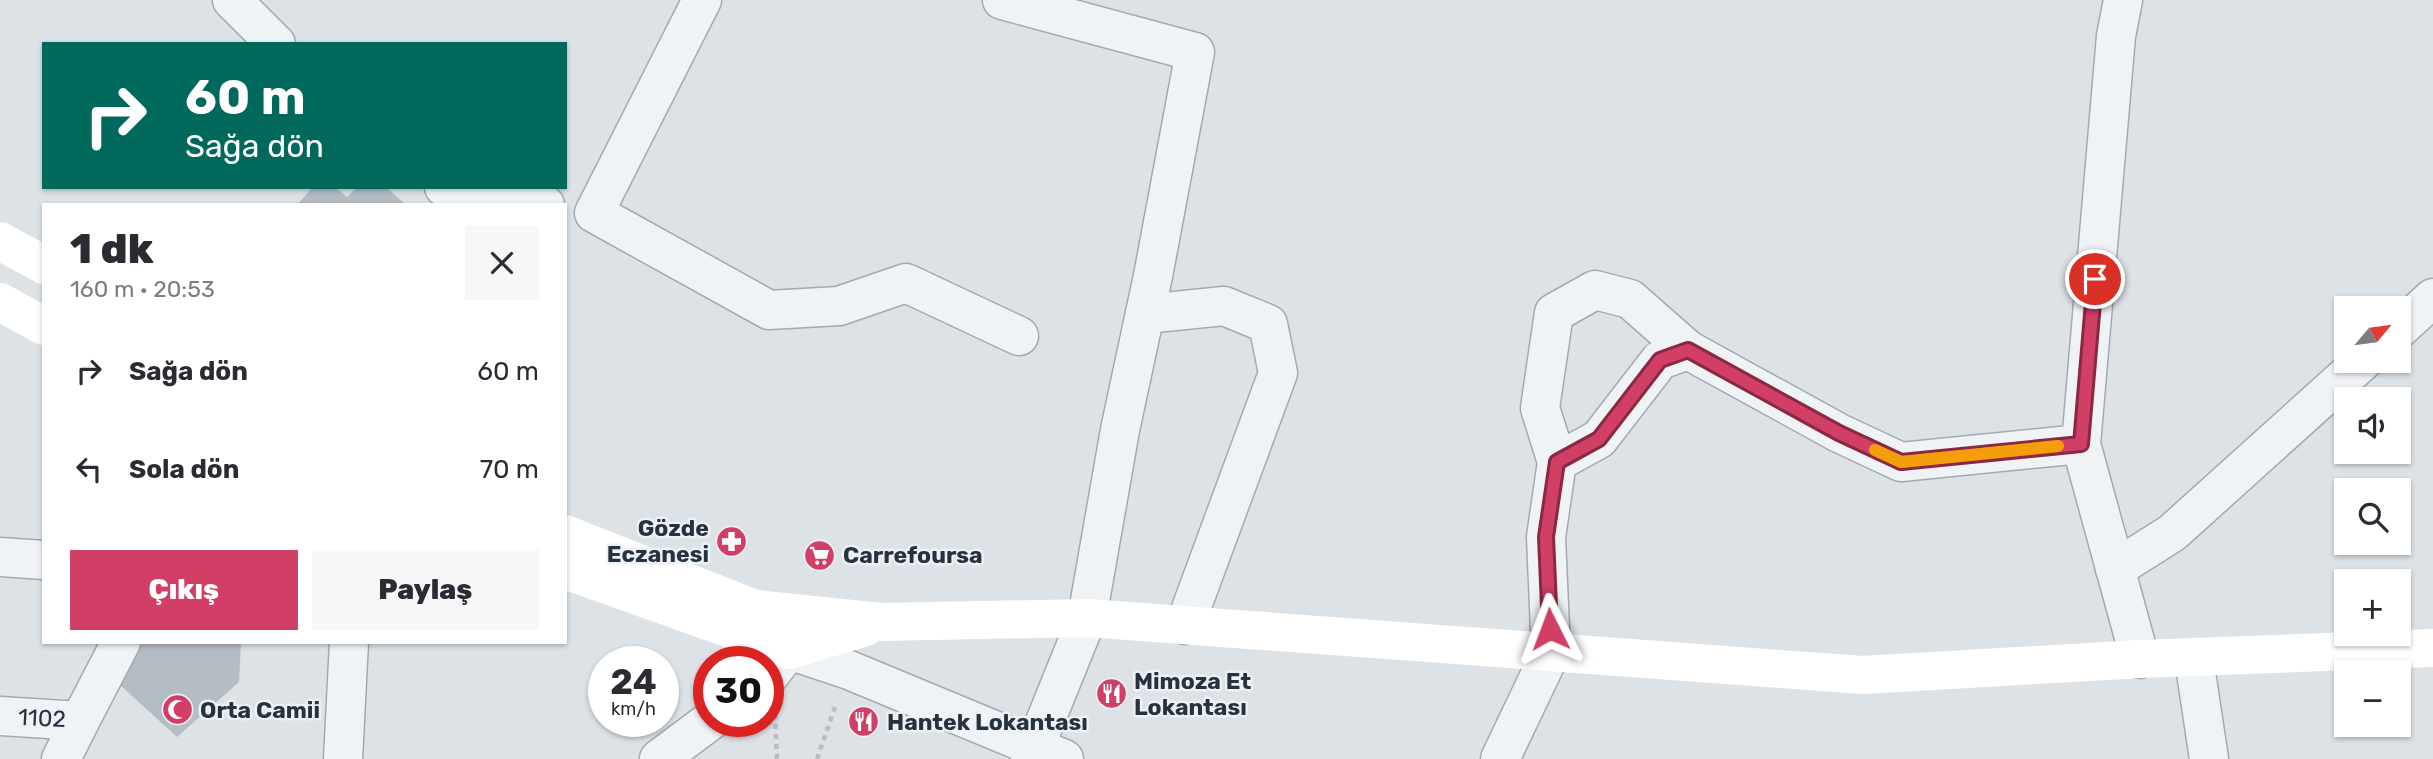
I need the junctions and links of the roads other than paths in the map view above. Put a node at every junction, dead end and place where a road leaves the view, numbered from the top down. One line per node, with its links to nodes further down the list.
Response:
1 (232, 0): 5 (street)
2 (702, 0): 8 (street)
3 (1002, 0): 13 (street)
4 (2123, 0): 19 (street)
5 (274, 42)
6 (455, 189): 7 (street)
7 (534, 203)
8 (580, 211): 16 (street)
9 (0, 241): 10 (main road)
10 (42, 264)
11 (2433, 298): 14 (street)
12 (0, 302): 15 (main road)
13 (1145, 314): 27 (street); 29 (street)
14 (2412, 317)
15 (42, 325)
16 (1019, 337)
17 (1688, 350): 19 (street); 20 (street); 20 (street)
18 (2350, 373): 24 (street)
19 (2081, 444): 24 (street)
20 (1557, 462): 35 (street)
21 (567, 535): 26 (main road)
22 (0, 557): 23 (street)
23 (42, 560)
24 (2115, 569): 36 (street)
25 (567, 571): 32 (main road)
26 (755, 609): 28 (main road); 33 (main road)
27 (1087, 618): 28 (main road); 29 (main road); 43 (street)
28 (881, 622): 38 (main road)
29 (1185, 625): 35 (main road)
30 (120, 644): 41 (street, 1102)
31 (349, 644): 45 (street)
32 (740, 646)
33 (771, 646)
34 (2433, 648): 37 (main road)
35 (1551, 652): 36 (main road); 47 (street)
36 (2140, 659): 37 (main road)
37 (2194, 659): 48 (street)
38 (784, 661)
39 (784, 664): 43 (street)
40 (0, 716): 41 (street, 1102)
41 (80, 721): 44 (street)
42 (693, 734): 46 (street)
43 (1043, 755)
44 (61, 759)
45 (342, 759)
46 (659, 759)
47 (1500, 759)
48 (2209, 759)

